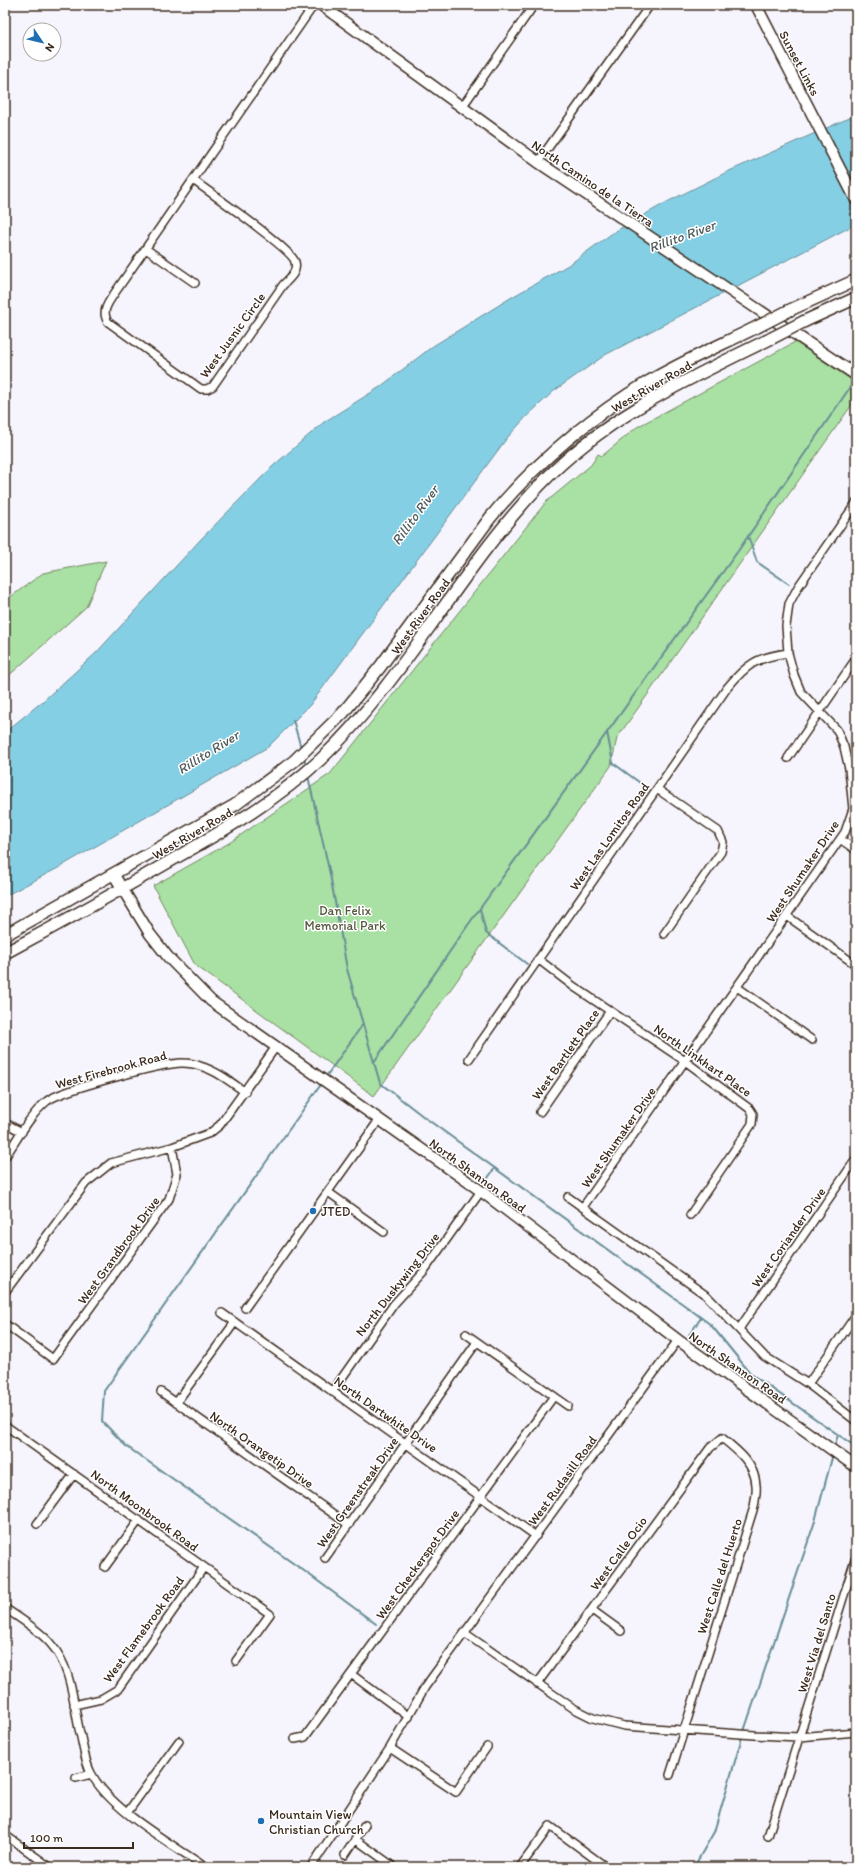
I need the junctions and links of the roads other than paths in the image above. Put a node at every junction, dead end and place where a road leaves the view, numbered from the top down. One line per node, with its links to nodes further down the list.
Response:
1 (314, 5): 8 (street, West Jusnic Circle)
2 (321, 5): 6 (street, North Camino de la Tierra)
3 (534, 5): 6 (street)
4 (650, 5): 7 (street)
5 (756, 5): 9 (street, Sunset Links)
6 (462, 107): 7 (street, North Camino de la Tierra)
7 (538, 162): 14 (street, North Camino de la Tierra)
8 (193, 180): 10 (street, West Jusnic Circle); 10 (street, West Jusnic Circle)
9 (856, 200)
10 (146, 248): 12 (street)
11 (856, 280): 15 (main road, West River Road, bridge)
12 (195, 283)
13 (856, 298): 16 (main road, West River Road, bridge)
14 (856, 375)
15 (546, 457): 16 (main road); 26 (main road, West River Road)
16 (557, 469): 27 (main road, West River Road)
17 (856, 503): 18 (street, West Shumaker Drive)
18 (788, 653): 20 (street, West Shumaker Drive); 23 (street, West Las Lomitos Road)
19 (855, 660): 20 (street)
20 (819, 713): 21 (street); 22 (street, West Shumaker Drive)
21 (788, 758)
22 (853, 771): 24 (street, West Shumaker Drive)
23 (657, 788): 29 (street); 32 (street, West Las Lomitos Road)
24 (840, 839): 25 (street); 28 (street, West Shumaker Drive)
25 (856, 850)
26 (114, 875): 27 (street, North Shannon Road); 30 (main road, West River Road)
27 (122, 889): 31 (main road, West River Road); 37 (street, North Shannon Road)
28 (787, 916): 33 (street); 34 (street, West Shumaker Drive)
29 (664, 934)
30 (5, 935)
31 (5, 954)
32 (538, 959): 35 (street, North Linkhart Place); 38 (street, West Las Lomitos Road)
33 (856, 965)
34 (737, 987): 36 (street); 39 (street, West Shumaker Drive)
35 (610, 1011): 39 (street, North Linkhart Place); 41 (street, West Bartlett Place)
36 (812, 1040)
37 (275, 1048): 40 (street); 42 (street, North Shannon Road)
38 (468, 1059)
39 (685, 1062): 51 (street, West Shumaker Drive); 52 (street, North Linkhart Place)
40 (245, 1092): 44 (street, West Firebrook Road); 45 (street)
41 (540, 1112)
42 (379, 1120): 48 (street, North Shannon Road); 49 (street)
43 (5, 1123): 44 (street)
44 (22, 1132): 46 (street, West Firebrook Road)
45 (172, 1147): 54 (street); 59 (street, West Grandbrook Drive)
46 (5, 1157)
47 (856, 1159): 60 (street, West Coriander Drive)
48 (481, 1191): 62 (street, North Shannon Road); 66 (street, North Duskywing Drive)
49 (328, 1192): 53 (street); 55 (street)
50 (568, 1196): 51 (street, North Shannon Road)
51 (583, 1207): 60 (street, North Shannon Road)
52 (690, 1214)
53 (384, 1232)
54 (5, 1292)
55 (245, 1308)
56 (222, 1313): 58 (street, North Dartwhite Drive)
57 (856, 1315): 64 (street)
58 (235, 1322): 66 (street, North Dartwhite Drive); 68 (street)
59 (5, 1324)
60 (739, 1329): 64 (street, North Shannon Road)
61 (466, 1334): 63 (street)
62 (678, 1340): 74 (street, North Shannon Road); 80 (street, West Rudasill Road)
63 (478, 1342): 67 (street); 73 (street, West Greenstreak Drive)
64 (808, 1384): 70 (street, North Shannon Road)
65 (161, 1392): 68 (street, North Orangetip Drive)
66 (332, 1392): 73 (street, North Dartwhite Drive)
67 (554, 1396): 69 (street); 76 (street, West Checkerspot Drive)
68 (176, 1403): 79 (street, North Orangetip Drive)
69 (568, 1406)
70 (856, 1421)
71 (6, 1427): 75 (street, North Moonbrook Road)
72 (722, 1438): 86 (street, West Calle Ocio); 94 (street, West Calle del Huerto)
73 (406, 1443): 76 (street, North Dartwhite Drive); 79 (street, West Greenstreak Drive)
74 (856, 1467)
75 (74, 1474): 77 (street, North Moonbrook Road); 78 (street)
76 (482, 1496): 80 (street, North Dartwhite Drive); 90 (street, West Checkerspot Drive)
77 (139, 1520): 83 (street); 84 (street, North Moonbrook Road)
78 (37, 1524)
79 (348, 1525): 82 (street, West Greenstreak Drive)
80 (536, 1536): 88 (street, West Rudasill Road)
81 (856, 1557): 96 (street, West Via del Santo)
82 (325, 1558)
83 (105, 1567)
84 (204, 1567): 89 (street, North Moonbrook Road); 92 (street, West Flamebrook Road)
85 (5, 1608): 92 (street)
86 (592, 1610): 87 (street); 91 (street, West Calle Ocio)
87 (620, 1631)
88 (466, 1634): 91 (street); 93 (street, West Rudasill Road)
89 (236, 1661)
90 (351, 1674): 93 (street); 97 (street, West Checkerspot Drive)
91 (537, 1684): 94 (street)
92 (74, 1704): 101 (street)
93 (409, 1717): 100 (street, West Rudasill Road)
94 (683, 1731): 96 (street); 102 (street, West Calle del Huerto)
95 (856, 1732): 96 (street)
96 (799, 1737): 107 (street, West Via del Santo)
97 (295, 1739)
98 (179, 1741): 104 (street)
99 (487, 1746): 100 (street)
100 (390, 1748): 112 (street, West Rudasill Road)
101 (91, 1774): 103 (street); 104 (street)
102 (670, 1775)
103 (76, 1778)
104 (127, 1813): 111 (street)
105 (365, 1825): 108 (street)
106 (5, 1835): 110 (street)
107 (768, 1836)
108 (355, 1839): 109 (street); 113 (street)
109 (345, 1855)
110 (50, 1867)
111 (205, 1867)
112 (310, 1867)
113 (394, 1867)
114 (520, 1867): 115 (street)
115 (606, 1867)

